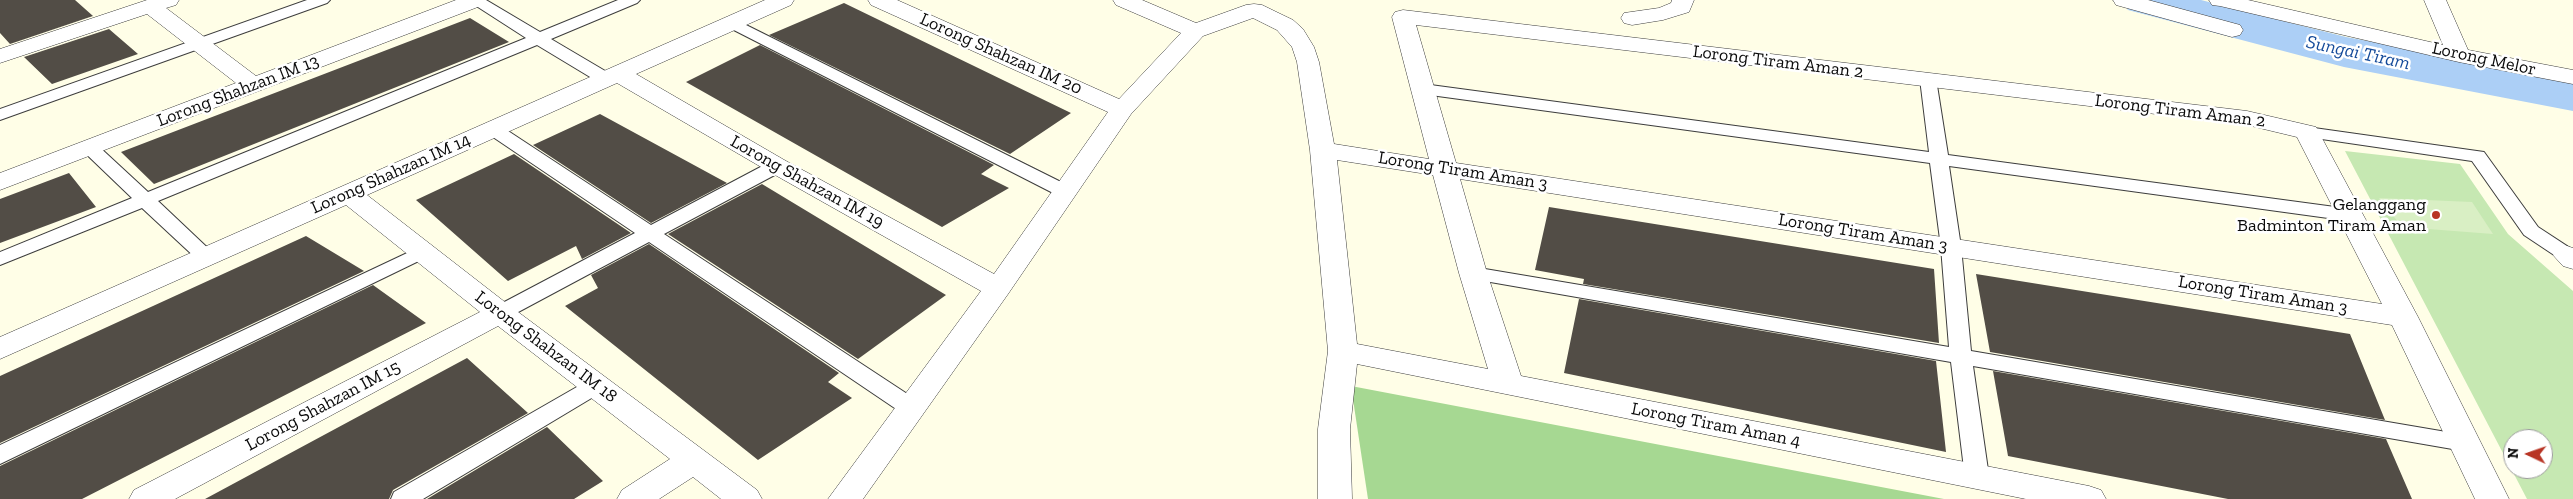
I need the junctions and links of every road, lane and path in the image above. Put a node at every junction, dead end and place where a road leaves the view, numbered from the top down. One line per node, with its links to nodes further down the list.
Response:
1 (322, 0): 19 (lane)
2 (475, 0): 18 (lane); 25 (street, Lorong Shahzan IM 13)
3 (632, 0): 18 (lane)
4 (783, 0): 15 (street, Lorong Shahzan IM 14)
5 (879, 0): 27 (street, Lorong Shahzan IM 20)
6 (1124, 0): 17 (street)
7 (1684, 0): 14 (street)
8 (2124, 0): 16 (street)
9 (2220, 0): 13 (street, Lorong Melor)
10 (2435, 0): 20 (street)
11 (162, 2): 19 (street); 21 (street)
12 (1254, 5): 17 (street); 32 (street)
13 (2258, 5): 20 (street, Lorong Melor)
14 (1632, 18)
15 (732, 23): 22 (street, Lorong Shahzan IM 14); 37 (lane)
16 (2232, 30)
17 (1195, 31): 27 (street)
18 (538, 38): 22 (lane); 39 (lane)
19 (199, 44): 25 (street); 28 (lane)
20 (2460, 55): 23 (street, Lorong Melor)
21 (0, 56)
22 (612, 76): 29 (street, Lorong Shahzan IM 14); 34 (street, Lorong Shahzan IM 19)
23 (2573, 77)
24 (1928, 79): 26 (street, Lorong Tiram Aman 2); 30 (street, Lorong Tiram Aman 2); 33 (lane)
25 (253, 85): 31 (street, Lorong Shahzan IM 13)
26 (1423, 89): 33 (lane); 35 (street, Lorong Tiram Aman 2)
27 (1122, 109): 37 (street)
28 (0, 115)
29 (493, 129): 38 (street, Lorong Shahzan IM 14); 41 (lane)
30 (2307, 132): 40 (street); 45 (lane)
31 (89, 147): 36 (street, Lorong Shahzan IM 13); 39 (lane)
32 (1323, 150): 35 (street, Lorong Tiram Aman 3); 52 (street)
33 (1939, 159): 40 (lane); 42 (lane)
34 (776, 166): 41 (lane); 48 (street, Lorong Shahzan IM 19)
35 (1445, 168): 42 (street, Lorong Tiram Aman 3); 47 (street, Lorong Tiram Aman 2)
36 (0, 182)
37 (1064, 191): 48 (street)
38 (348, 194): 43 (street, Lorong Shahzan IM 18); 44 (street, Lorong Shahzan IM 14)
39 (144, 200): 44 (lane); 46 (lane)
40 (2350, 215): 50 (street)
41 (648, 234): 49 (lane); 56 (lane)
42 (1951, 247): 50 (street, Lorong Tiram Aman 3); 53 (lane)
43 (422, 252): 49 (street, Lorong Shahzan IM 18); 58 (lane)
44 (206, 257): 51 (street, Lorong Shahzan IM 14)
45 (2570, 258)
46 (0, 260)
47 (1473, 273): 53 (lane); 54 (street, Lorong Tiram Aman 2)
48 (998, 288): 56 (street)
49 (500, 313): 55 (street, Lorong Shahzan IM 18); 61 (street, Lorong Shahzan IM 15)
50 (2403, 317): 57 (street)
51 (0, 349)
52 (1343, 352): 54 (street, Lorong Tiram Aman 4); 66 (street)
53 (1961, 356): 57 (lane); 60 (lane)
54 (1508, 384): 60 (street, Lorong Tiram Aman 4)
55 (597, 385): 59 (street, Lorong Shahzan IM 18); 62 (lane)
56 (910, 407): 65 (street)
57 (2464, 443): 68 (street)
58 (0, 455)
59 (693, 460): 63 (street); 64 (street, Lorong Shahzan IM 18)
60 (1978, 477): 67 (street, Lorong Tiram Aman 4)
61 (146, 499)
62 (403, 499)
63 (634, 499)
64 (745, 499)
65 (845, 499)
66 (1336, 499)
67 (2089, 499)
68 (2492, 499)

